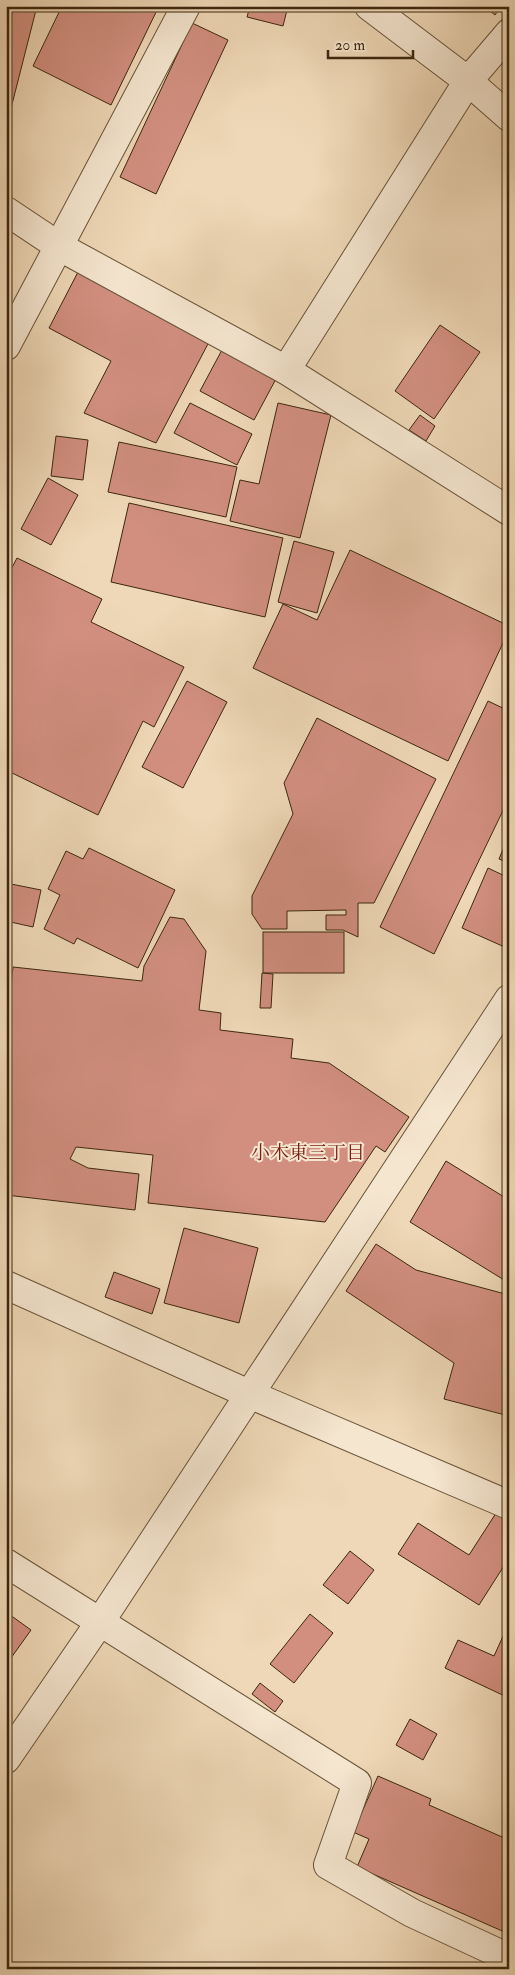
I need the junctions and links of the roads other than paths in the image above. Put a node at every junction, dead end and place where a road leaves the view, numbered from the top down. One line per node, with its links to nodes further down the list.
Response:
1 (186, 6): 7 (street)
2 (369, 6): 4 (street)
3 (509, 32): 4 (street)
4 (468, 82): 5 (street); 9 (street)
5 (509, 117)
6 (6, 211): 7 (street)
7 (60, 247): 8 (street); 9 (street)
8 (6, 346)
9 (286, 370): 10 (street)
10 (509, 511)
11 (509, 999): 12 (street)
12 (501, 1029): 14 (street)
13 (6, 1285): 14 (street)
14 (249, 1394): 15 (street); 17 (street)
15 (509, 1505)
16 (6, 1563): 17 (street)
17 (100, 1622): 18 (street); 19 (street)
18 (6, 1759)
19 (509, 1958)

